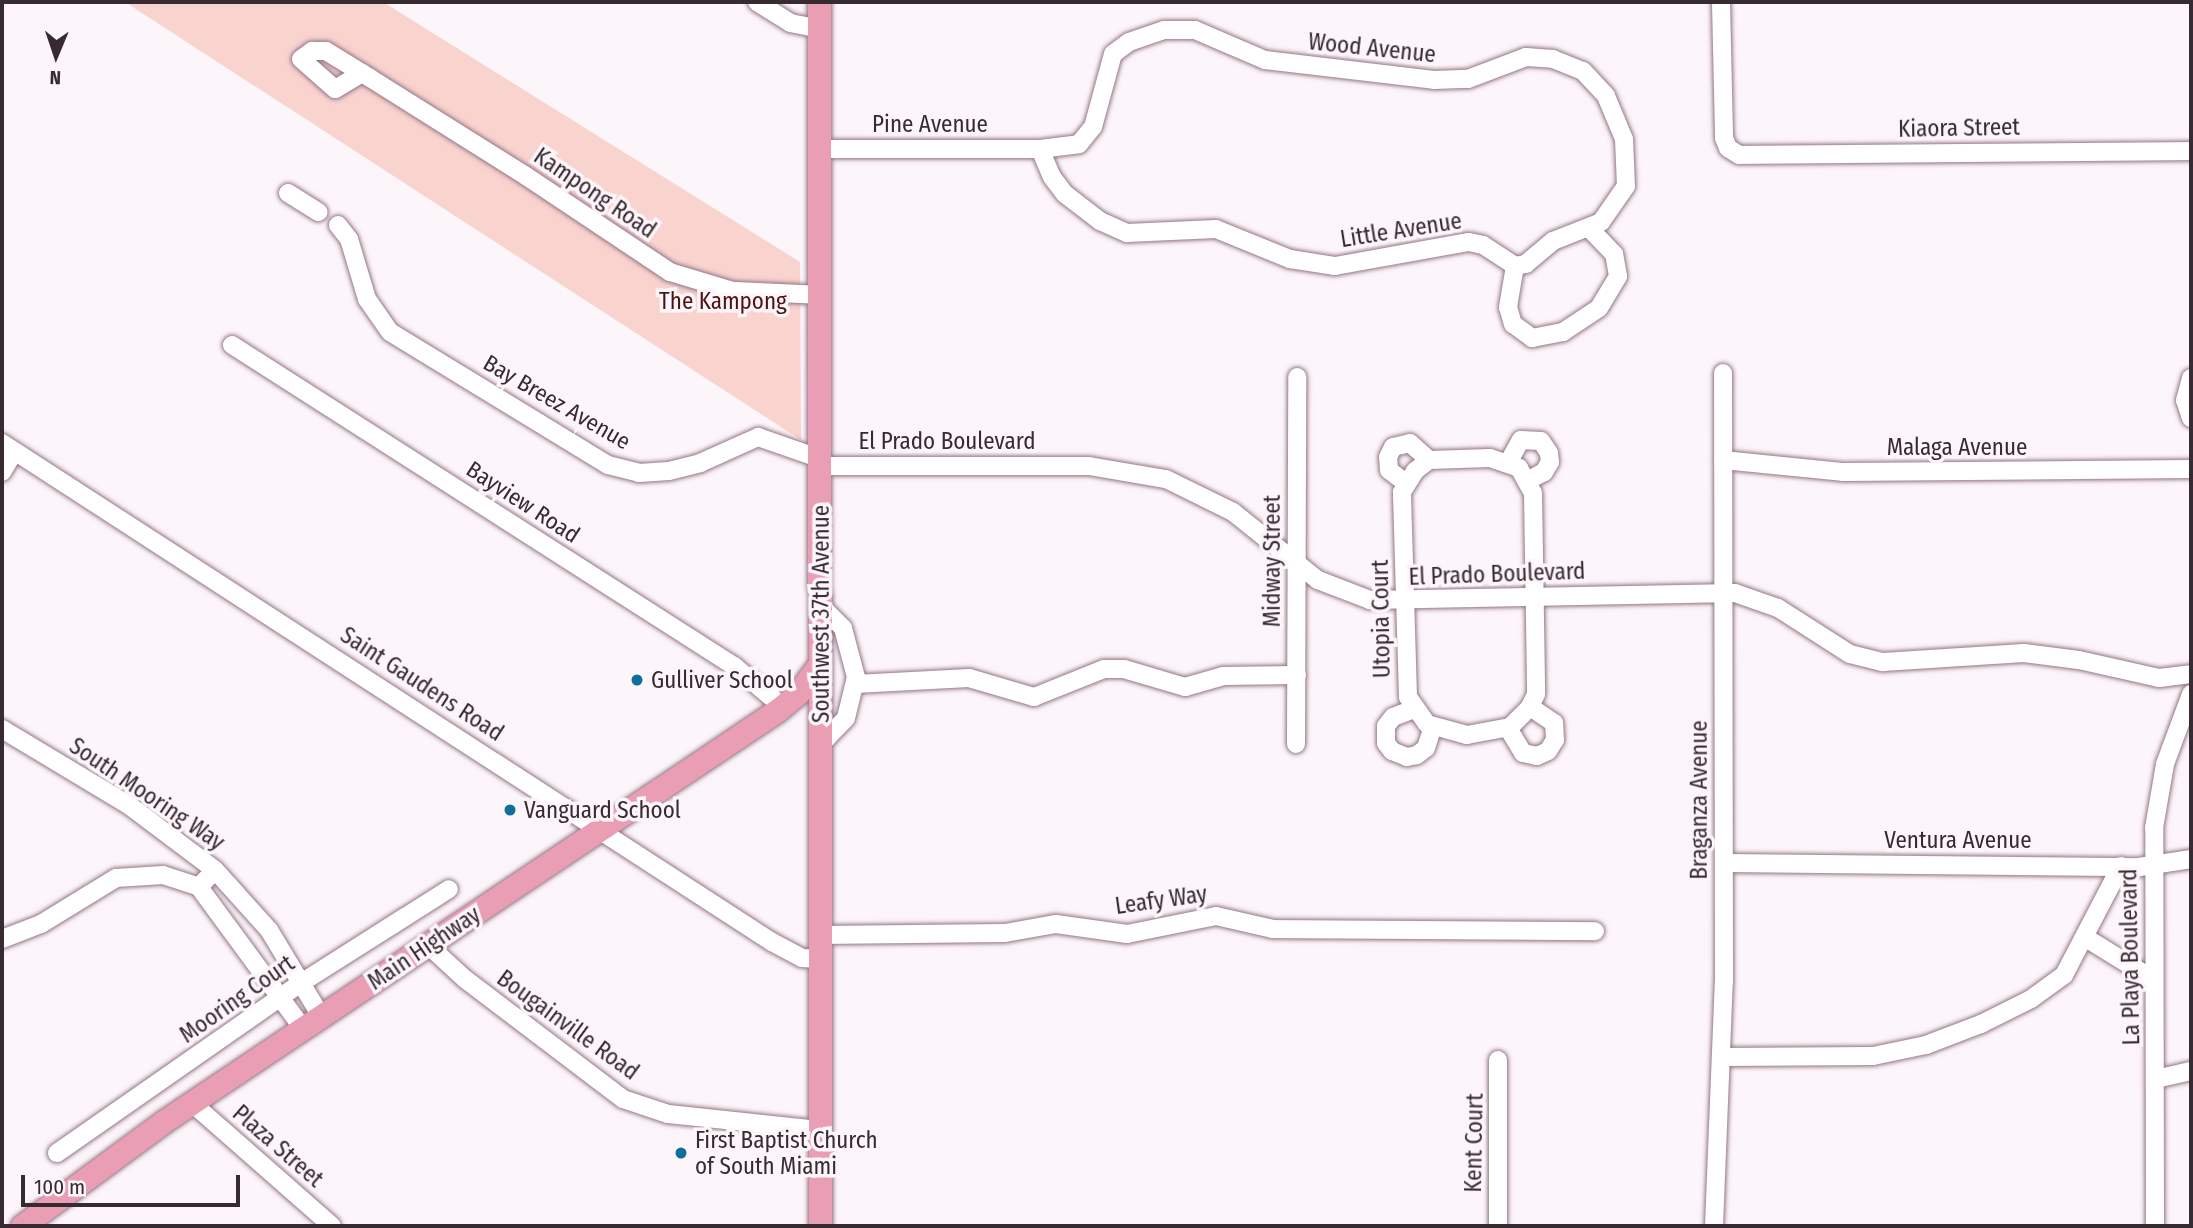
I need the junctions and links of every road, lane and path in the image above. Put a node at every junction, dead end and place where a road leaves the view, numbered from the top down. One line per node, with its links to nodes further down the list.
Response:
1 (757, 2): 4 (street)
2 (819, 2): 4 (main road, Southwest 37th Avenue)
3 (1721, 2): 8 (street, Kiaora Street)
4 (820, 29): 6 (main road, Southwest 37th Avenue)
5 (362, 73): 14 (street, Kampong Road)
6 (820, 149): 7 (street, Pine Avenue); 14 (main road, Southwest 37th Avenue)
7 (1040, 149): 12 (street, Wood Avenue); 13 (street, Little Avenue)
8 (2191, 151)
9 (288, 193): 10 (street)
10 (319, 212)
11 (338, 225): 23 (street, Bay Breez Avenue)
12 (1590, 229): 13 (street, Wood Avenue); 13 (street)
13 (1515, 266)
14 (820, 295): 23 (main road, Southwest 37th Avenue)
15 (232, 345): 39 (street, Bayview Road)
16 (1723, 373): 22 (street, Braganza Avenue)
17 (1297, 377): 29 (street, Midway Street)
18 (2191, 378): 19 (street)
19 (2191, 418)
20 (8, 447): 26 (street); 47 (street, Saint Gaudens Road)
21 (1429, 460): 24 (street); 28 (street); 28 (street)
22 (1723, 460): 25 (street, Malaga Avenue); 30 (street, Braganza Avenue)
23 (821, 463): 29 (street, El Prado Boulevard); 33 (main road, Southwest 37th Avenue)
24 (1508, 463): 27 (street); 27 (street)
25 (2191, 469)
26 (2, 472)
27 (1529, 480): 31 (street)
28 (1406, 483): 32 (street, Utopia Court)
29 (1297, 564): 32 (street, El Prado Boulevard); 36 (street, Midway Street)
30 (1723, 594): 31 (street, El Prado Boulevard); 35 (street, El Prado Boulevard); 49 (street, Braganza Avenue)
31 (1534, 597): 32 (street, El Prado Boulevard); 40 (street)
32 (1406, 602): 41 (street, Utopia Court)
33 (821, 606): 34 (main road, Southwest 37th Avenue); 37 (street)
34 (820, 664): 39 (main road, Main Highway); 45 (main road, Southwest 37th Avenue)
35 (2191, 674)
36 (1297, 675): 37 (street); 46 (street, Midway Street)
37 (855, 684): 45 (street)
38 (2191, 694): 51 (street, La Playa Boulevard)
39 (784, 706): 45 (main road); 47 (main road, Main Highway)
40 (1531, 707): 43 (street); 43 (street)
41 (1414, 709): 42 (street); 42 (street)
42 (1433, 727): 43 (street)
43 (1508, 728)
44 (2, 729): 52 (street, South Mooring Way)
45 (820, 736): 56 (main road, Southwest 37th Avenue)
46 (1296, 744)
47 (602, 830): 59 (main road, Main Highway); 60 (street, Saint Gaudens Road)
48 (2191, 859): 51 (street, Ventura Avenue)
49 (1725, 863): 50 (street, Ventura Avenue); 65 (street, Braganza Avenue)
50 (2121, 866): 51 (street, Ventura Avenue); 57 (street)
51 (2154, 866): 61 (street, La Playa Boulevard)
52 (215, 870): 53 (street); 62 (street, South Mooring Way)
53 (199, 887): 58 (street); 63 (street)
54 (449, 889): 62 (street, Mooring Court)
55 (1595, 931): 56 (street, Leafy Way)
56 (819, 934): 60 (main road, Southwest 37th Avenue)
57 (2086, 938): 61 (street); 65 (street)
58 (2, 939)
59 (428, 945): 64 (main road, Main Highway); 70 (street, Bougainville Road)
60 (819, 959): 70 (main road, Southwest 37th Avenue)
61 (2154, 980): 68 (street, La Playa Boulevard)
62 (301, 983): 63 (street, Mooring Court); 64 (street, South Mooring Way)
63 (280, 999): 64 (street); 71 (street, Mooring Court)
64 (313, 1024): 69 (main road, Main Highway)
65 (1721, 1058): 76 (street, Braganza Avenue)
66 (1498, 1060): 75 (street, Kent Court)
67 (2191, 1071): 68 (street)
68 (2156, 1079): 77 (street, La Playa Boulevard)
69 (192, 1103): 72 (main road, Main Highway); 73 (street, Plaza Street)
70 (819, 1130): 74 (main road, Southwest 37th Avenue)
71 (57, 1153)
72 (22, 1226)
73 (332, 1226)
74 (820, 1226)
75 (1497, 1226)
76 (1714, 1226)
77 (2155, 1226)

